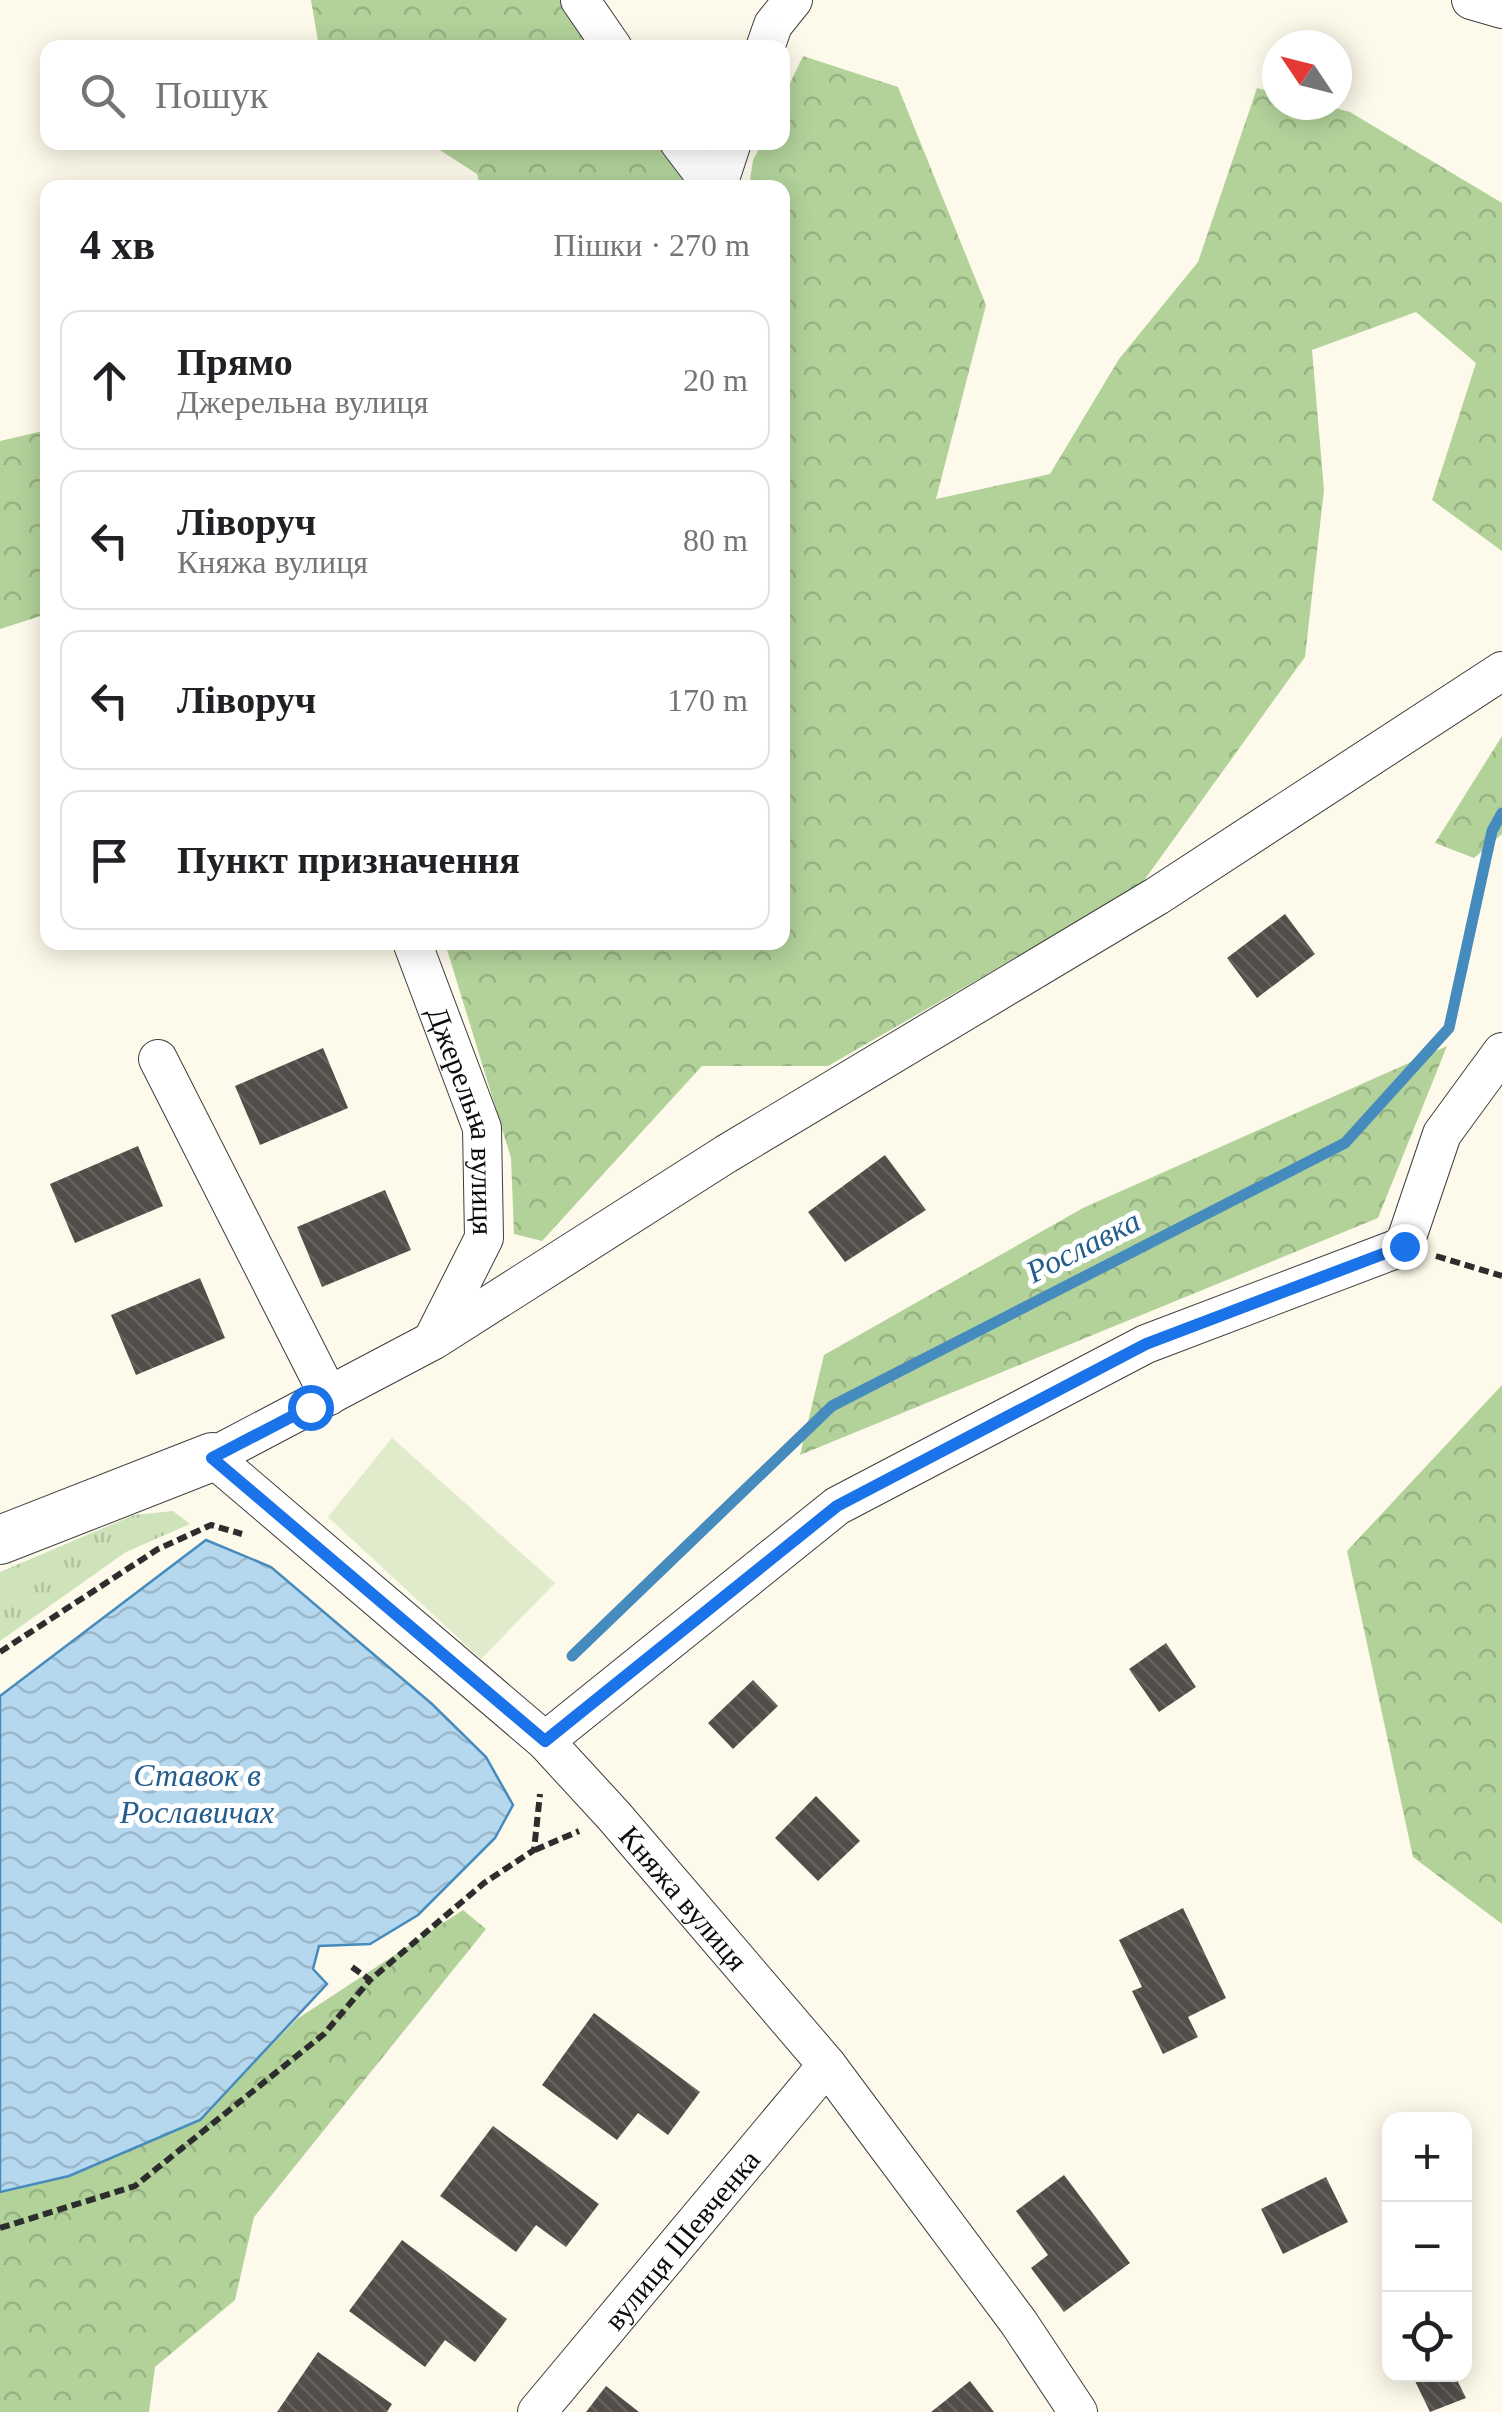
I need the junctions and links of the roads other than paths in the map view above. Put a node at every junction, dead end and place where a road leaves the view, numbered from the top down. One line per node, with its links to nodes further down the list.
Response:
1 (580, 0): 5 (street)
2 (794, 0): 6 (street)
3 (1471, 0): 4 (street)
4 (1502, 9)
5 (608, 40)
6 (768, 40)
7 (686, 150): 9 (street)
8 (729, 150): 10 (street)
9 (710, 180)
10 (719, 180)
11 (1502, 671): 15 (street)
12 (415, 950): 15 (street, Джерельна вулиця)
13 (1502, 1052): 19 (street)
14 (158, 1059): 16 (street)
15 (432, 1341): 16 (street)
16 (329, 1396): 17 (street)
17 (212, 1458): 18 (street); 19 (street, Княжа вулиця)
18 (0, 1540)
19 (545, 1741): 20 (street, Княжа вулиця)
20 (827, 2065): 21 (street, вулиця Шевченка); 22 (street, Княжа вулиця)
21 (537, 2412)
22 (1078, 2412)

